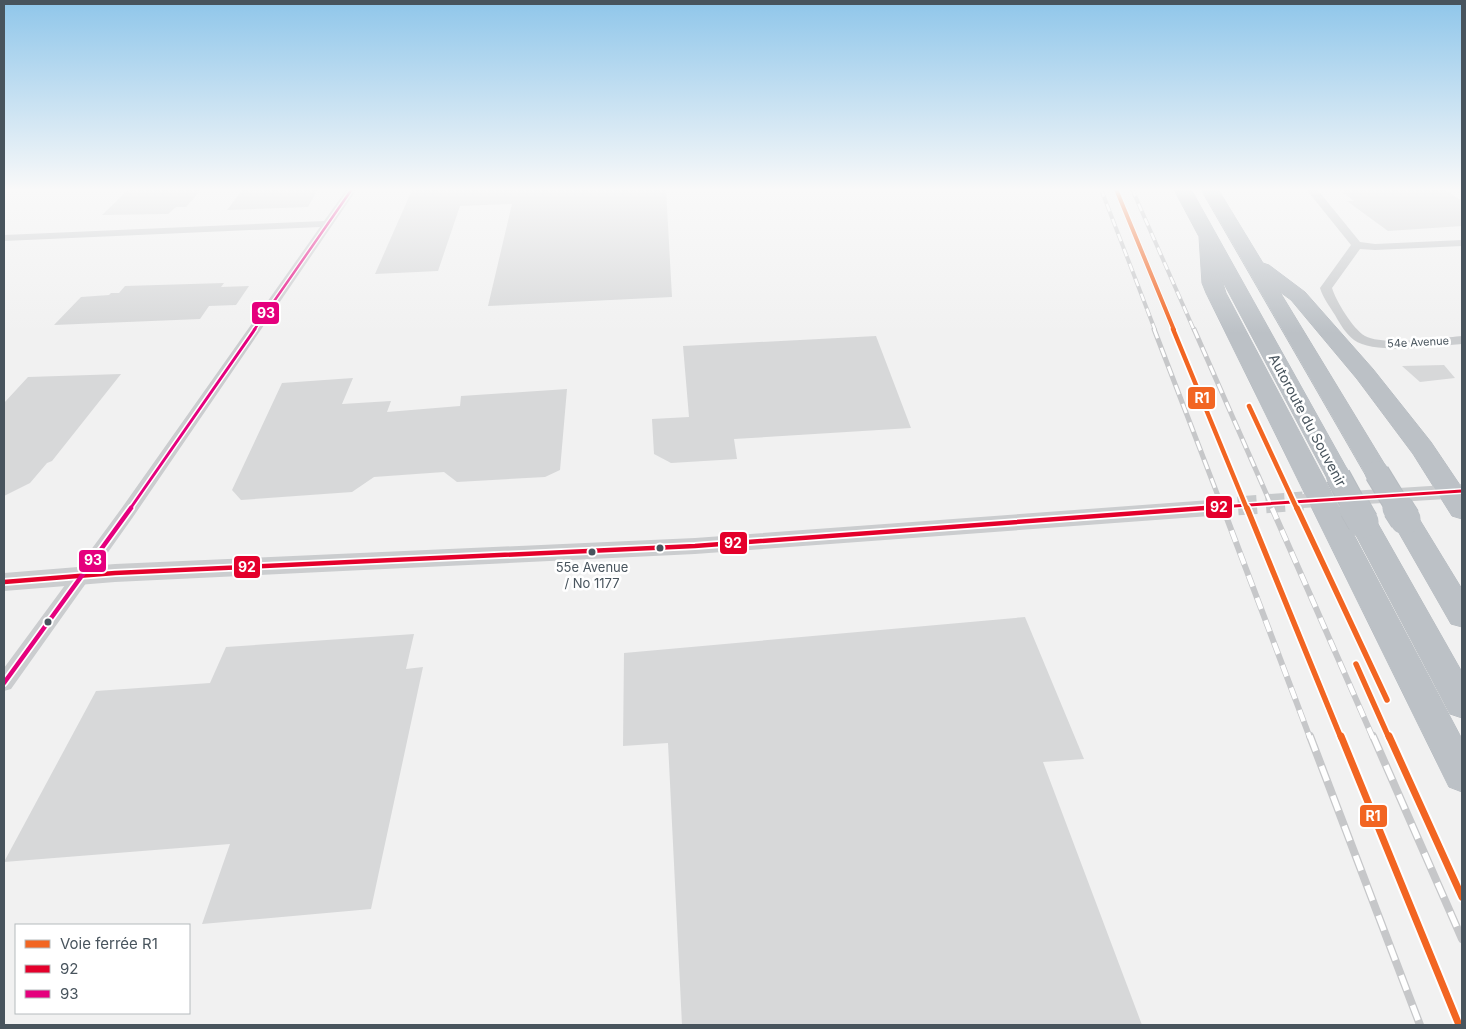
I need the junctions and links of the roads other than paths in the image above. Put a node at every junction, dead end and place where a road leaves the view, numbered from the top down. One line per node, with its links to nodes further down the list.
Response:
1 (27, 237): 6 (street)
2 (318, 237): 14 (street)
3 (1209, 237): 11 (highway, Autoroute du Souvenir)
4 (1238, 237): 9 (highway)
5 (1350, 237): 8 (street)
6 (4, 238)
7 (1462, 243): 8 (street)
8 (1357, 245): 10 (street, 54e Avenue)
9 (1253, 263): 12 (highway); 16 (highway, bridge)
10 (1462, 340)
11 (1321, 492): 12 (street); 18 (highway, Autoroute du Souvenir, bridge); 19 (highway)
12 (1459, 494)
13 (1210, 508): 14 (street)
14 (81, 576): 15 (street); 17 (street)
15 (4, 582)
16 (1462, 615)
17 (4, 683)
18 (1462, 703)
19 (1462, 774)

